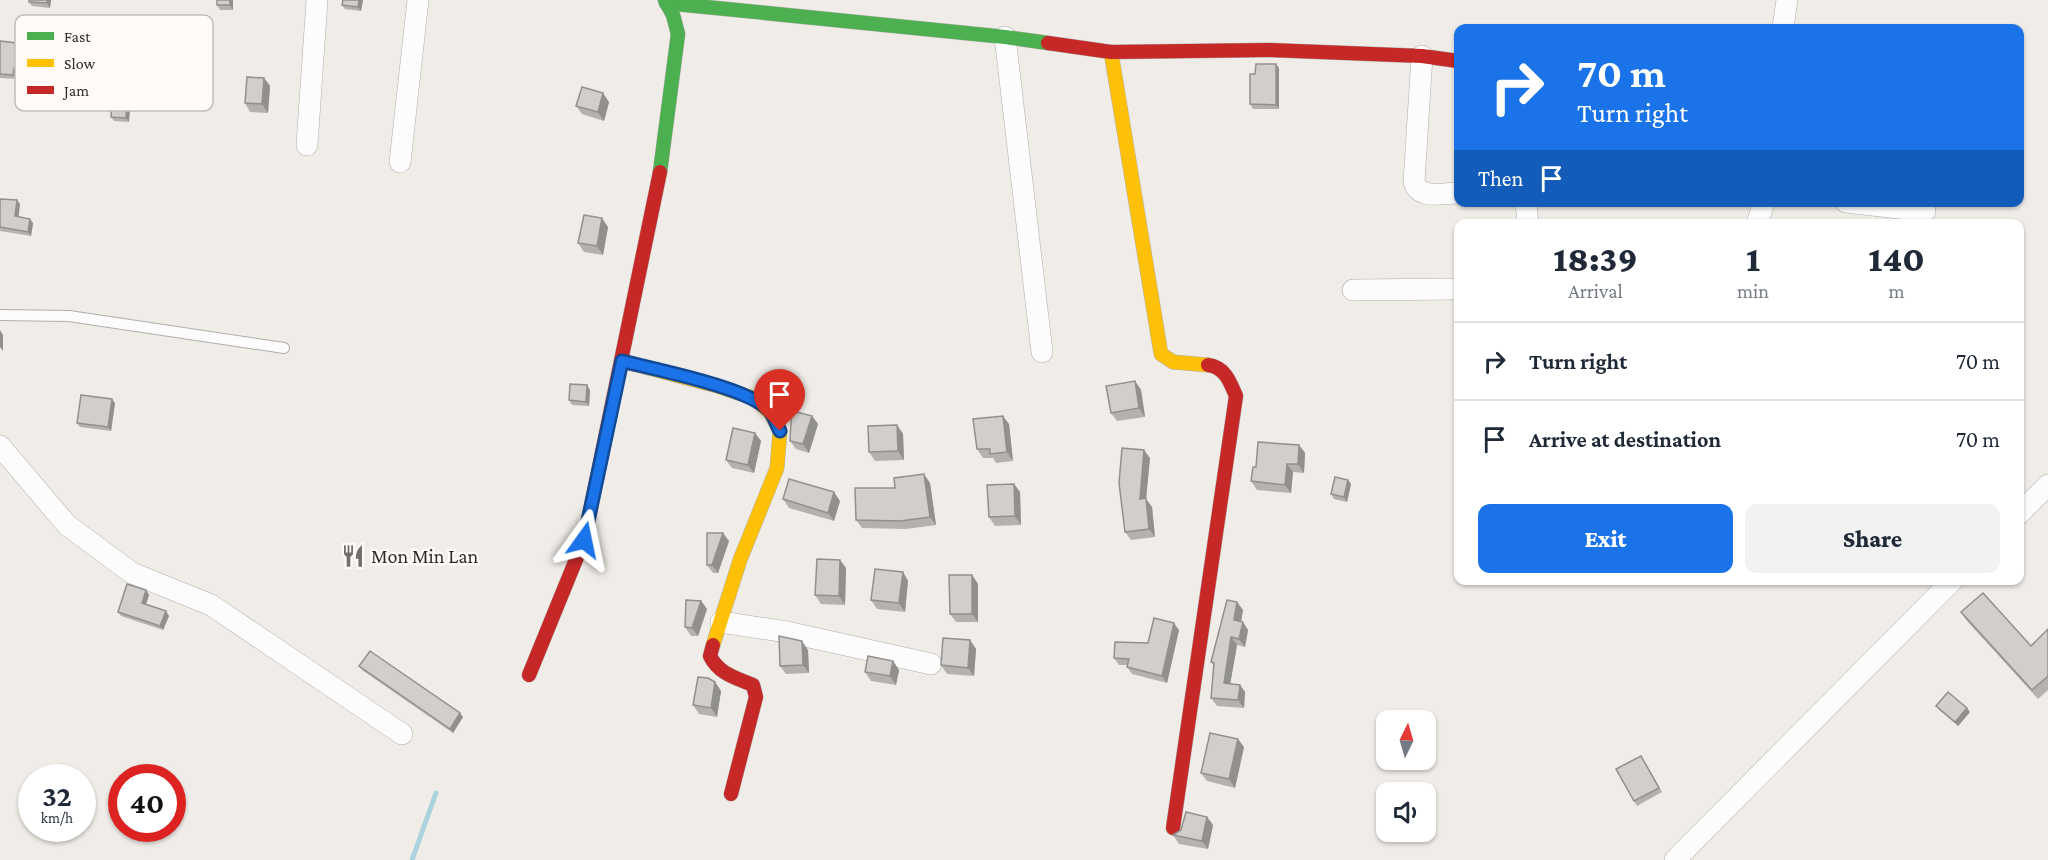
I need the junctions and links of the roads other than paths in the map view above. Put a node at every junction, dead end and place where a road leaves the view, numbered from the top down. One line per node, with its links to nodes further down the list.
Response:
1 (317, 0): 10 (street)
2 (418, 0): 11 (street)
3 (1787, 0): 5 (street)
4 (665, 2): 6 (street); 20 (street)
5 (1784, 24)
6 (1005, 37): 7 (street); 19 (street)
7 (1111, 52): 8 (street); 30 (street)
8 (1422, 56): 9 (street); 12 (street)
9 (1454, 60)
10 (307, 145)
11 (400, 162)
12 (1454, 193)
13 (1889, 207): 14 (street)
14 (1924, 211)
15 (1454, 289): 16 (street)
16 (1353, 290)
17 (0, 315): 18 (lane)
18 (284, 348)
19 (1042, 352)
20 (622, 361): 25 (street); 27 (street)
21 (0, 446): 28 (street)
22 (2048, 485): 23 (street)
23 (2024, 509)
24 (1948, 585): 31 (street)
25 (721, 622): 26 (street); 29 (street)
26 (931, 664)
27 (529, 675)
28 (402, 734)
29 (731, 794)
30 (1173, 828)
31 (1674, 860)

